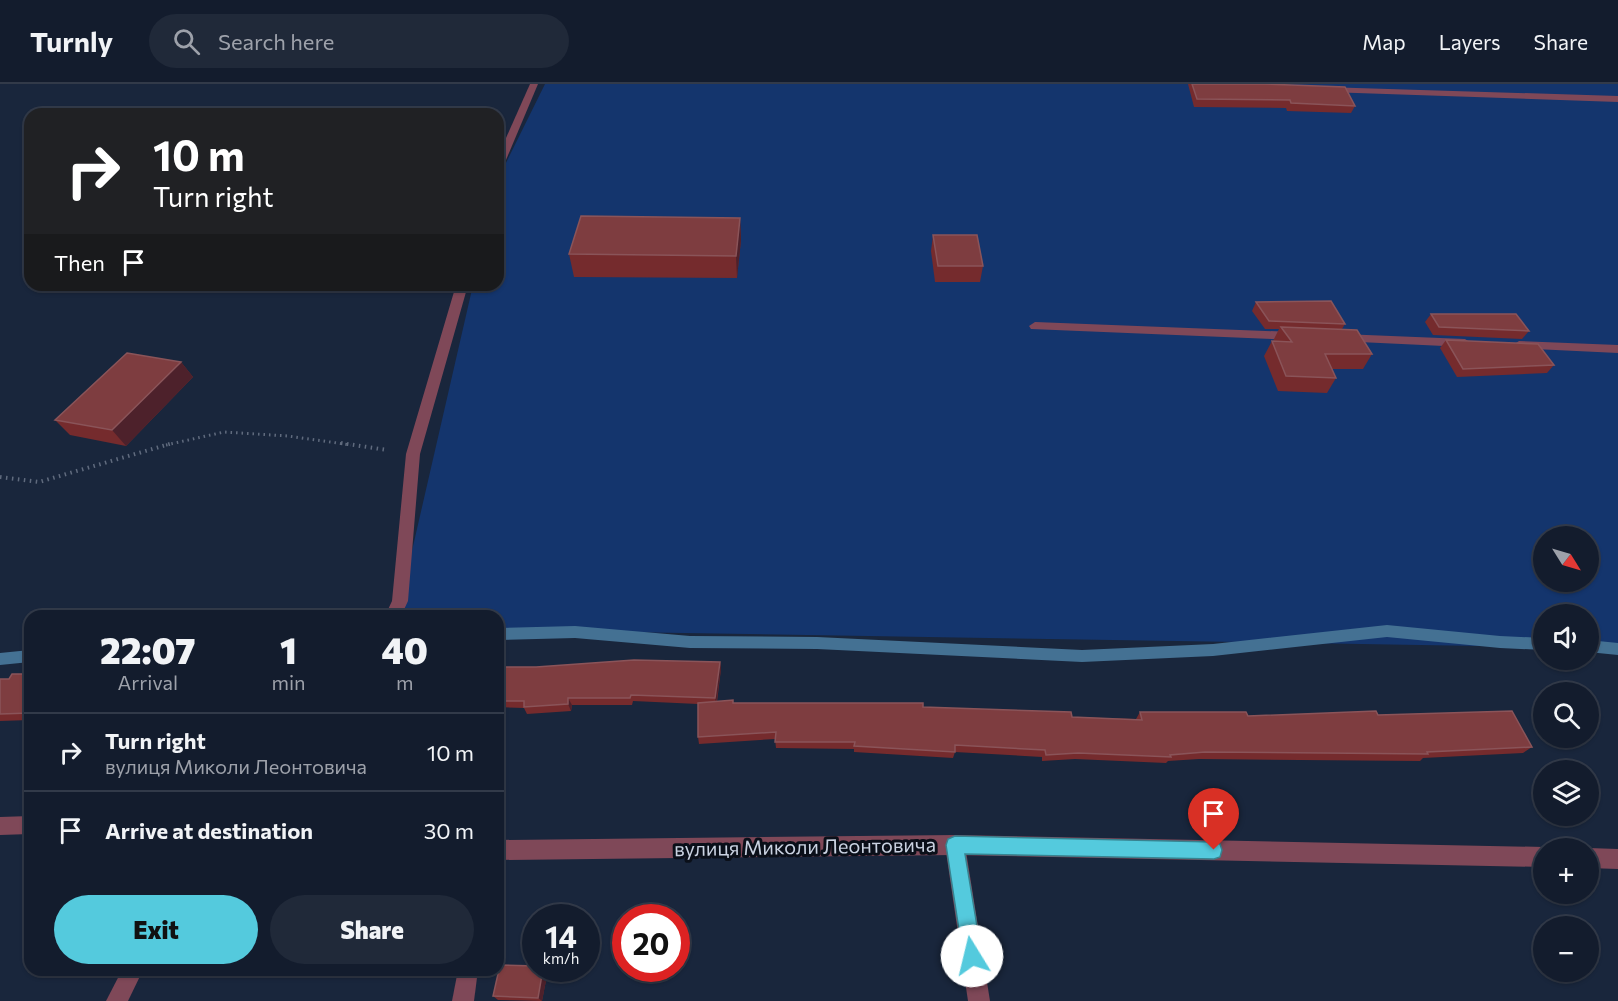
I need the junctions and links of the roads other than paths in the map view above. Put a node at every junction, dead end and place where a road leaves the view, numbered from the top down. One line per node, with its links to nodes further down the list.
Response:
1 (534, 84): 4 (street)
2 (1312, 88): 3 (street)
3 (1618, 99)
4 (504, 153)
5 (460, 291): 12 (street)
6 (1035, 326): 7 (street)
7 (1308, 337)
8 (1332, 338): 9 (street)
9 (1475, 343)
10 (1511, 345): 11 (street)
11 (1618, 349)
12 (396, 610)
13 (24, 825): 14 (street)
14 (0, 826)
15 (955, 845): 16 (street, вулиця Миколи Леонтовича); 17 (street, вулиця Миколи Леонтовича); 24 (street)
16 (504, 850)
17 (1533, 857)
18 (1599, 858): 19 (street)
19 (1618, 858)
20 (130, 976): 22 (street)
21 (467, 976): 23 (street)
22 (117, 1001)
23 (463, 1001)
24 (980, 1001)

